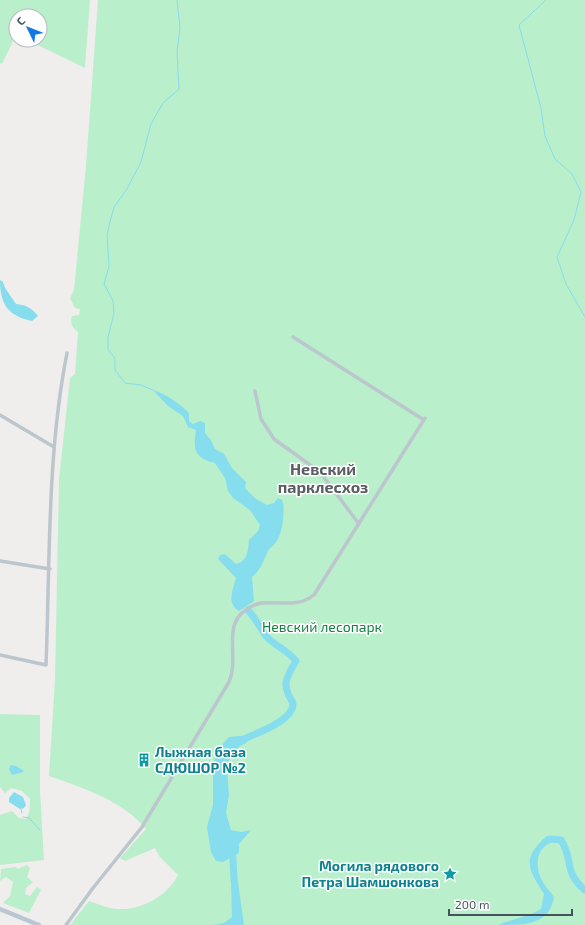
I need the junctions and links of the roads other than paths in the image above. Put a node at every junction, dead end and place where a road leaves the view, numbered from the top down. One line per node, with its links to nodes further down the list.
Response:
1 (293, 337): 6 (street)
2 (67, 353): 5 (street)
3 (255, 391): 6 (street)
4 (0, 415): 5 (street)
5 (54, 447): 8 (street)
6 (358, 524): 12 (street)
7 (0, 561): 8 (street)
8 (50, 569): 9 (street)
9 (0, 655)
10 (0, 909): 11 (main road)
11 (39, 925)
12 (66, 925)

